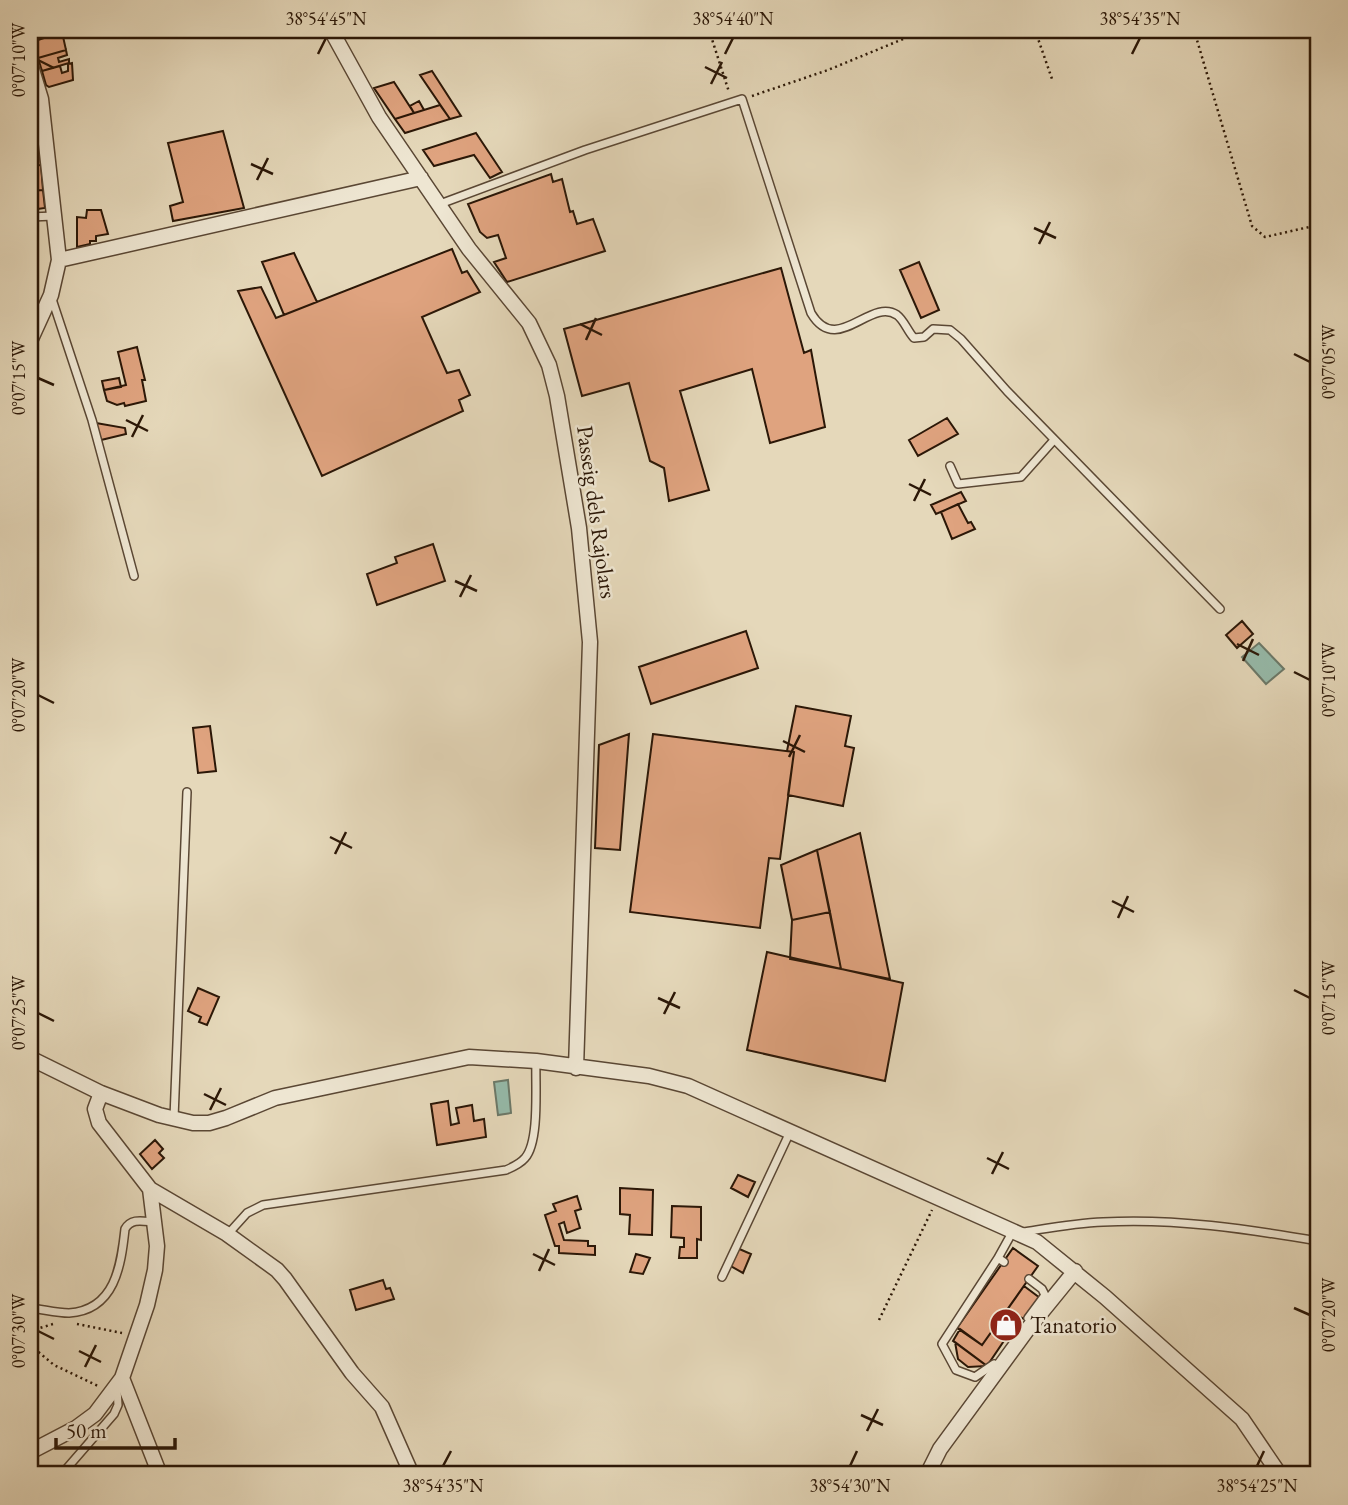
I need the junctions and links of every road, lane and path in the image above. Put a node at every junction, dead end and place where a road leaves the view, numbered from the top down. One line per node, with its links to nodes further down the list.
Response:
1 (331, 30): 10 (street, Passeig dels Rajolars)
2 (709, 30): 9 (path)
3 (925, 30): 8 (path)
4 (1035, 30): 7 (path)
5 (1194, 30): 14 (path)
6 (30, 63): 12 (street)
7 (1052, 79)
8 (742, 99): 9 (lane); 20 (lane)
9 (733, 102): 11 (lane)
10 (421, 178): 11 (street, Passeig dels Rajolars); 15 (street)
11 (440, 204): 27 (street, Passeig dels Rajolars)
12 (55, 216): 13 (lane); 15 (street)
13 (30, 217)
14 (1318, 225)
15 (59, 260): 16 (street)
16 (51, 295): 18 (street); 22 (lane)
17 (30, 303): 18 (lane)
18 (43, 313): 19 (street)
19 (30, 341)
20 (1054, 440): 21 (lane); 23 (lane)
21 (950, 466)
22 (134, 576)
23 (1220, 609)
24 (187, 792): 29 (lane)
25 (30, 1058): 28 (street)
26 (536, 1060): 27 (street); 29 (street); 35 (lane)
27 (576, 1068): 30 (street)
28 (101, 1093): 29 (street); 31 (street)
29 (174, 1119)
30 (791, 1131): 32 (street); 38 (lane)
31 (150, 1189): 33 (street); 35 (street)
32 (938, 1196): 34 (street); 41 (path)
33 (154, 1222): 40 (lane); 45 (street)
34 (1016, 1232): 36 (lane); 37 (street); 39 (lane)
35 (227, 1234): 51 (street)
36 (1318, 1241)
37 (1074, 1271): 52 (street); 53 (street)
38 (722, 1277)
39 (1029, 1279)
40 (30, 1308)
41 (879, 1321)
42 (71, 1322): 45 (path)
43 (58, 1324): 44 (path)
44 (30, 1331)
45 (136, 1334): 47 (street)
46 (30, 1345): 47 (path)
47 (117, 1386): 48 (street); 49 (lane); 50 (street)
48 (30, 1451)
49 (61, 1475)
50 (160, 1475)
51 (412, 1475)
52 (927, 1475)
53 (1280, 1475)

